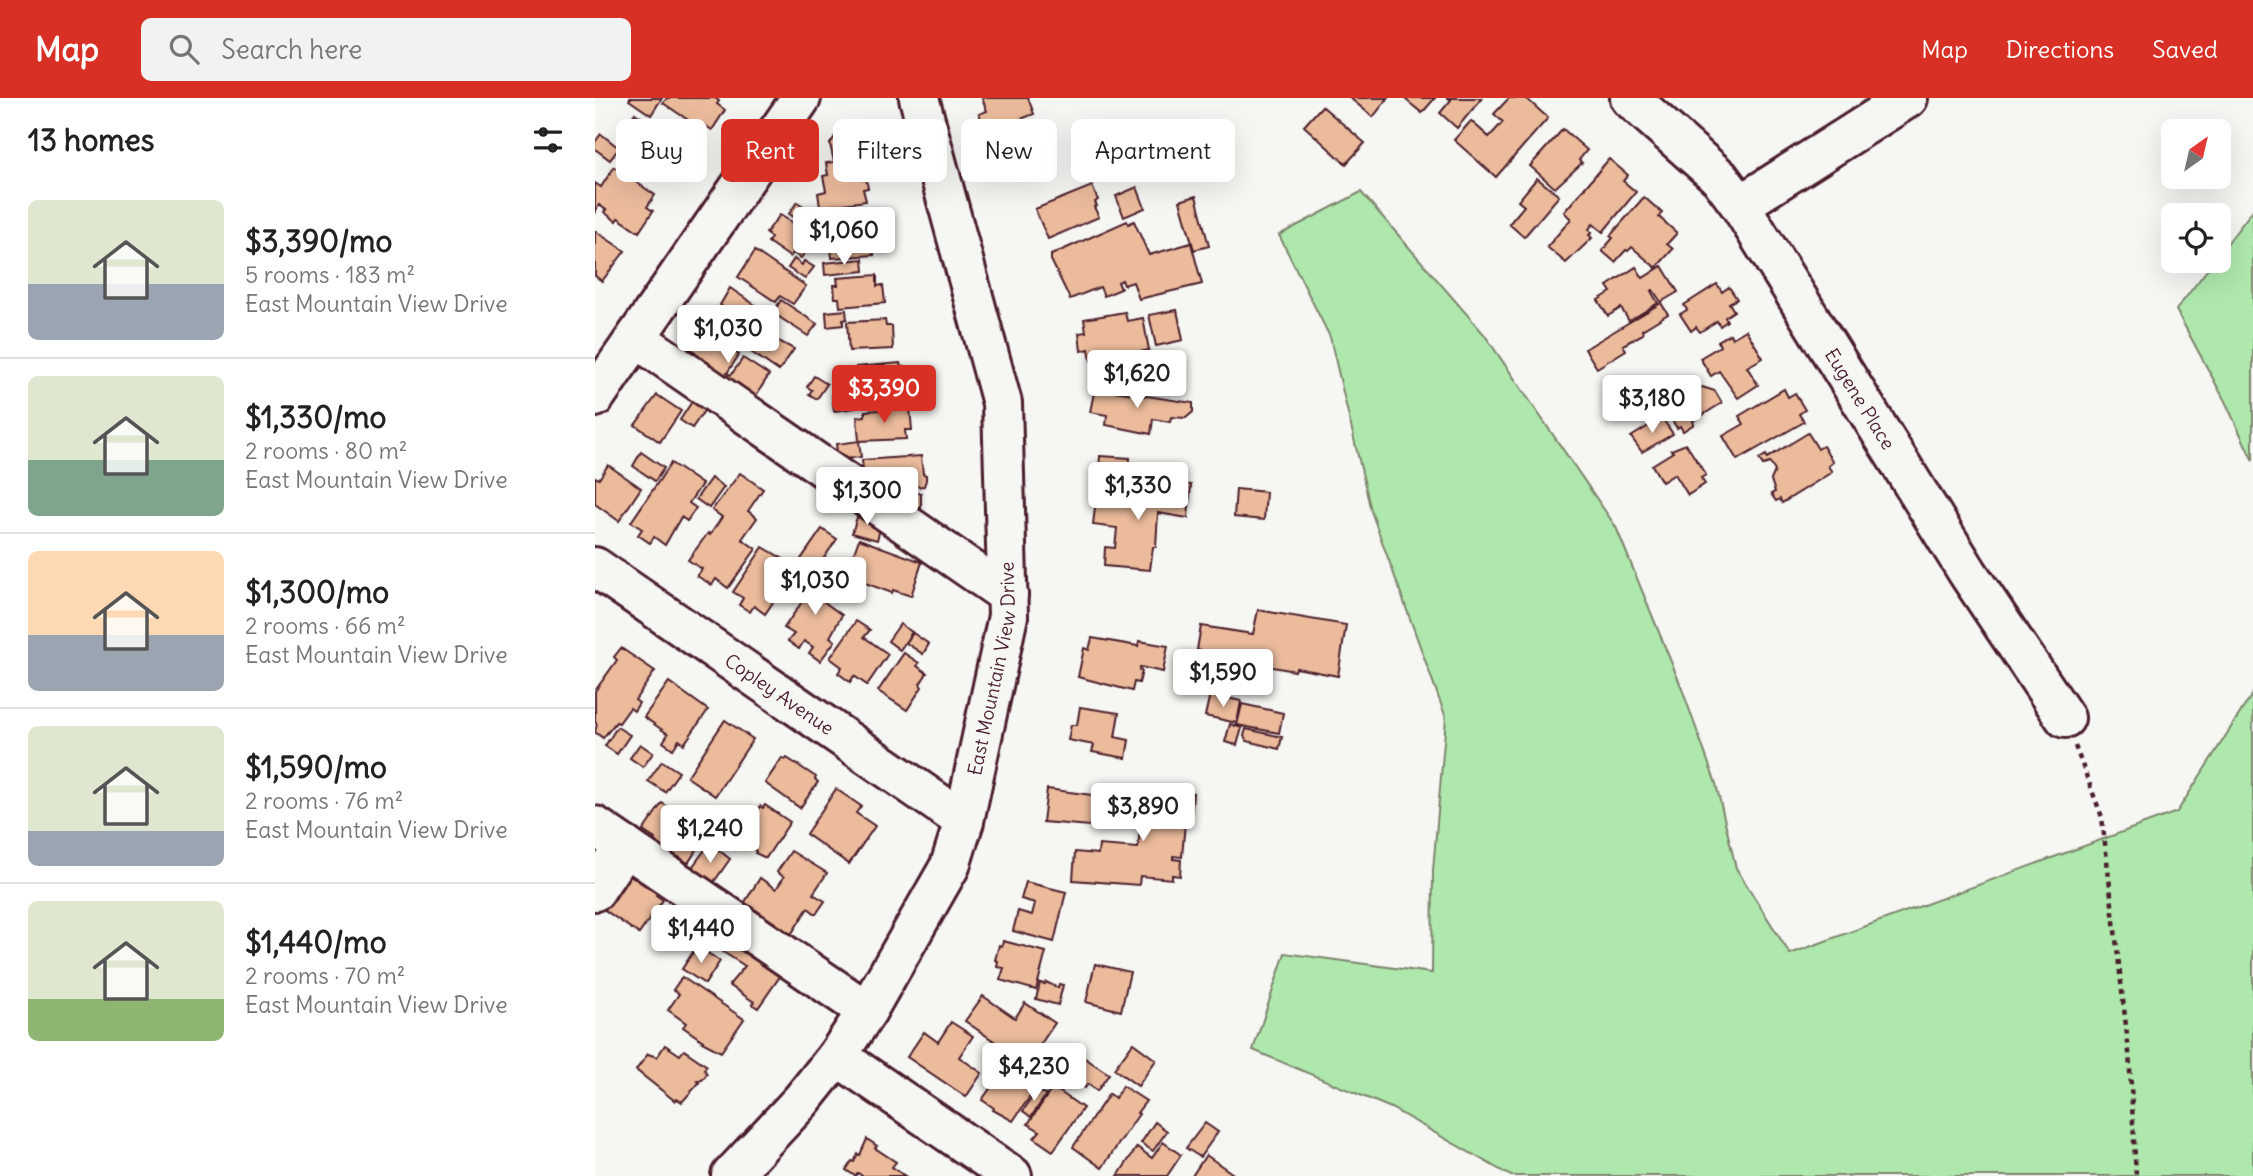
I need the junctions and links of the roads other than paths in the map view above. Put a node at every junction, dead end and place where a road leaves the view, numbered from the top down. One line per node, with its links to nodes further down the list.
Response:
1 (801, 98): 6 (street)
2 (919, 98): 9 (street, East Mountain View Drive)
3 (1630, 98): 5 (street, Eugene Place)
4 (1908, 98): 5 (street)
5 (1740, 205): 10 (street, Eugene Place)
6 (636, 338): 7 (street); 9 (street)
7 (595, 397)
8 (595, 566): 11 (street, Copley Avenue)
9 (1008, 595): 11 (street, East Mountain View Drive)
10 (2065, 719)
11 (964, 821): 14 (street, East Mountain View Drive)
12 (610, 836): 13 (street); 14 (street)
13 (595, 891)
14 (867, 1011): 15 (street, East Mountain View Drive)
15 (837, 1056): 16 (street, East Mountain View Drive); 17 (street)
16 (731, 1176)
17 (1012, 1176)

